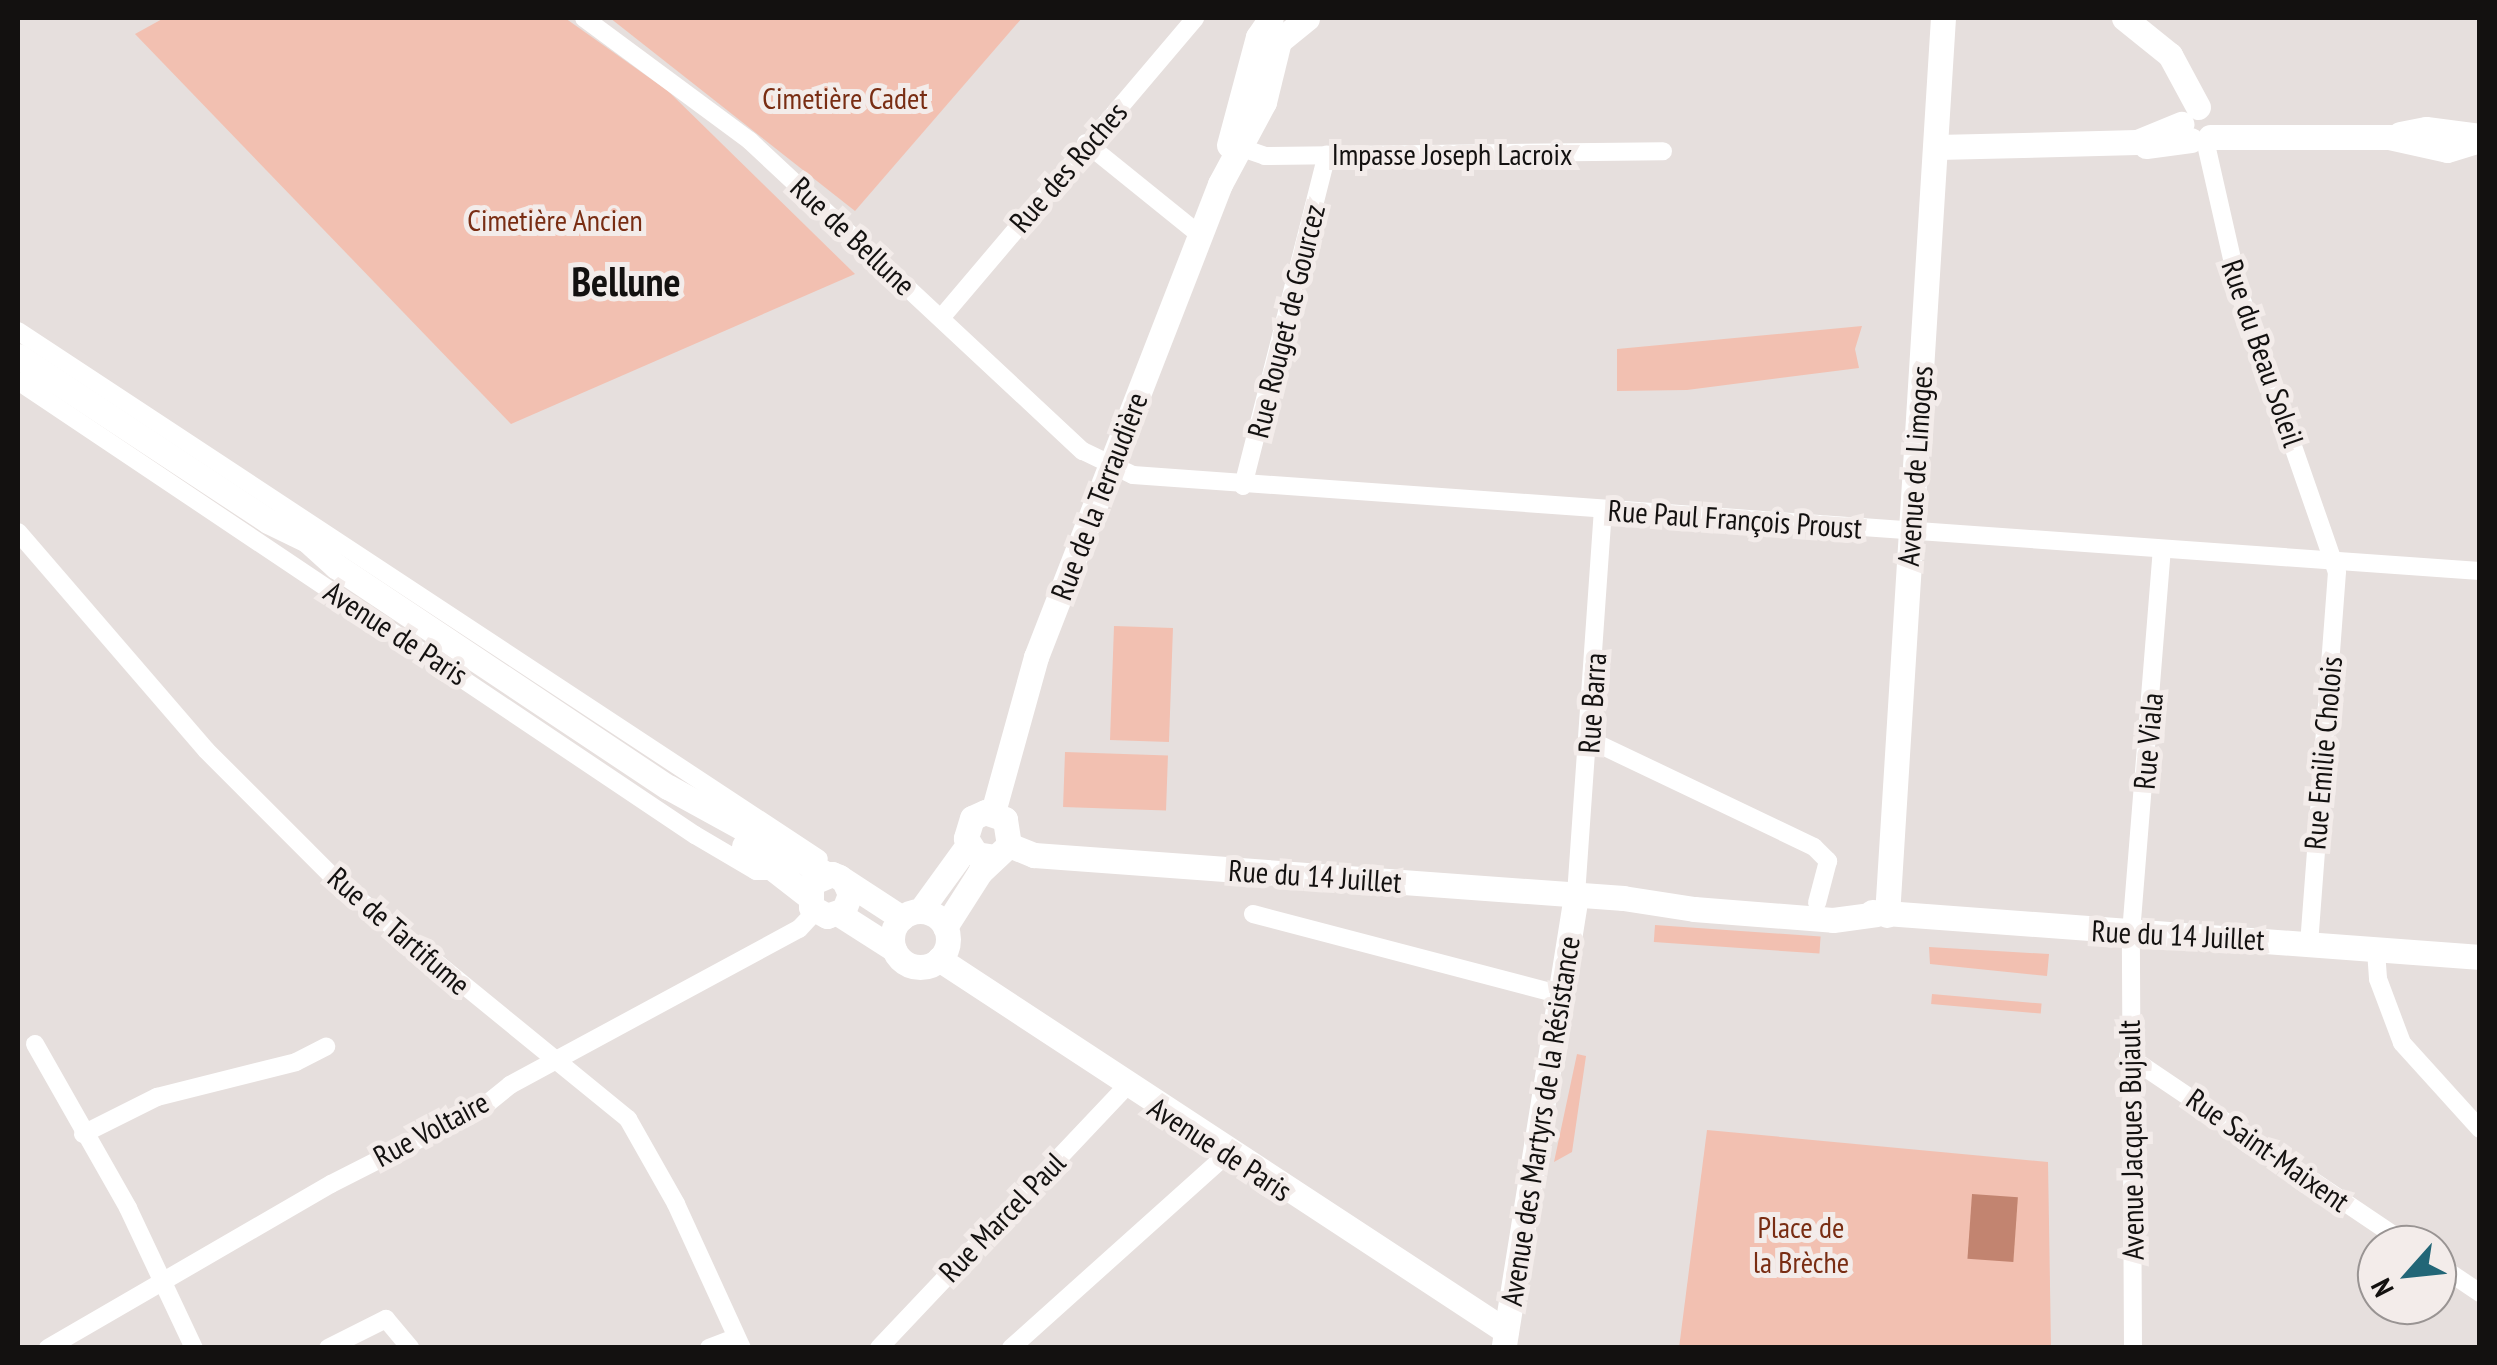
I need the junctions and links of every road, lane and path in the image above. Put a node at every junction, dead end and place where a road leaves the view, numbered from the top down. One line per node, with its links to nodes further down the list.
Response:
1 (584, 18): 16 (street, Rue de Bellune)
2 (1195, 18): 9 (street, Rue des Roches)
3 (1307, 18): 6 (main road)
4 (1943, 18): 10 (main road, Avenue de Limoges)
5 (2124, 18): 7 (main road)
6 (1268, 26): 11 (main road, Rue de la Terraudière); 14 (main road, Rue de la Terraudière)
7 (2198, 125): 8 (main road); 10 (main road); 28 (street, Rue du Beau Soleil)
8 (2480, 138)
9 (1086, 144): 15 (street); 16 (street, Rue des Roches)
10 (1938, 147): 25 (main road, Avenue de Limoges)
11 (1242, 148): 13 (street, Impasse Joseph Lacroix); 14 (main road, Rue de la Terraudière)
12 (1664, 151): 13 (street, Impasse Joseph Lacroix)
13 (1327, 154): 21 (street, Rue Rouget de Gourcez)
14 (1220, 184): 15 (main road, Rue de la Terraudière)
15 (1200, 235): 20 (main road, Rue de la Terraudière)
16 (941, 318): 20 (street, Rue de Bellune)
17 (18, 332): 22 (street, Avenue de Paris)
18 (18, 356): 24 (main road, Avenue de Paris)
19 (18, 381): 36 (street, Avenue de Paris)
20 (1111, 468): 21 (street, Rue Paul François Proust); 33 (main road, Rue de la Terraudière)
21 (1244, 486): 23 (street, Rue Paul François Proust)
22 (250, 487): 24 (street); 30 (street, Avenue de Paris)
23 (1603, 510): 25 (street, Rue Paul François Proust); 31 (street, Rue Barra)
24 (262, 518): 30 (main road, Avenue de Paris)
25 (1911, 531): 27 (street, Rue Paul François Proust); 44 (main road, Avenue de Limoges)
26 (18, 532): 56 (street, Rue de Tartifume)
27 (2162, 549): 28 (street, Rue Paul François Proust); 46 (street, Rue Viala)
28 (2335, 562): 29 (street, Rue Paul François Proust); 47 (street, Rue Emilie Cholois)
29 (2480, 570)
30 (542, 692): 32 (street, Avenue de Paris); 32 (main road, Avenue de Paris)
31 (1590, 740): 38 (street, Rue Barra); 40 (street)
32 (668, 775): 36 (main road, Avenue de Paris); 37 (main road, Avenue de Paris)
33 (993, 812): 34 (main road); 35 (main road)
34 (968, 845): 35 (main road, Rue du 14 Juillet); 43 (main road)
35 (1001, 851): 38 (main road, Rue du 14 Juillet); 45 (main road)
36 (778, 871): 41 (main road, Avenue de Paris)
37 (834, 876): 41 (main road); 41 (main road); 43 (main road, Avenue de Paris)
38 (1576, 896): 39 (main road, Rue du 14 Juillet); 52 (main road, Avenue des Martyrs de la Résistance)
39 (1622, 898): 40 (main road, Rue du 14 Juillet); 44 (main road, Rue du 14 Juillet)
40 (1817, 904): 44 (main road, Rue du 14 Juillet)
41 (820, 907): 48 (main road, Avenue de Paris); 56 (street, Rue Voltaire)
42 (1253, 914): 52 (street)
43 (911, 915): 45 (main road); 48 (main road)
44 (1882, 915): 46 (main road, Rue du 14 Juillet)
45 (945, 927): 51 (main road)
46 (2131, 933): 47 (main road, Rue du 14 Juillet); 55 (street, Avenue Jacques Bujault)
47 (2310, 944): 49 (main road, Rue du 14 Juillet)
48 (894, 949): 51 (main road)
49 (2376, 950): 50 (main road, Rue du 14 Juillet); 58 (street)
50 (2480, 958)
51 (939, 960): 57 (main road, Avenue de Paris)
52 (1561, 995): 65 (main road, Avenue des Martyrs de la Résistance)
53 (35, 1044): 59 (street)
54 (326, 1047): 59 (street)
55 (2128, 1056): 61 (street, Rue Saint-Maixent); 74 (street, Avenue Jacques Bujault)
56 (559, 1061): 63 (street, Rue Voltaire); 66 (street, Rue de Tartifume)
57 (1126, 1086): 60 (main road, Avenue de Paris); 72 (street, Rue Marcel Paul)
58 (2480, 1129)
59 (82, 1134): 63 (street)
60 (1227, 1154): 65 (main road, Avenue de Paris); 73 (street)
61 (2378, 1225)
62 (2457, 1277): 64 (street)
63 (160, 1282): 67 (street, Rue Voltaire); 68 (street)
64 (2480, 1293)
65 (1505, 1339)
66 (738, 1343): 71 (street)
67 (48, 1348)
68 (194, 1348)
69 (328, 1348): 70 (street)
70 (410, 1348)
71 (709, 1348)
72 (879, 1348)
73 (1012, 1348)
74 (2133, 1348)

